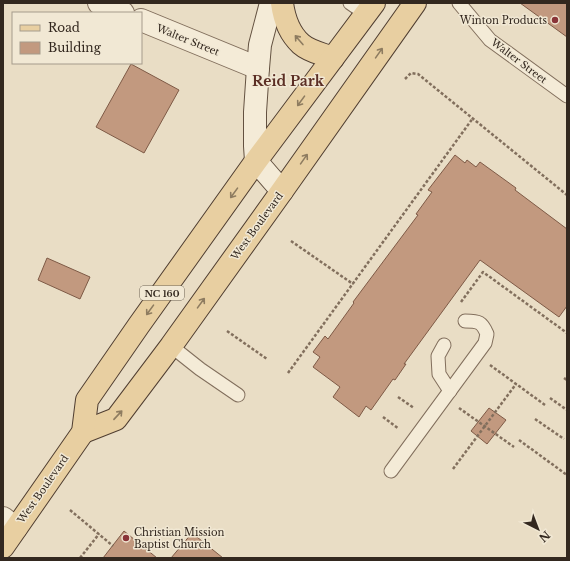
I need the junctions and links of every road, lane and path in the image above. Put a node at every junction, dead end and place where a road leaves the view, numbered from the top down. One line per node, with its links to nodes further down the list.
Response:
1 (99, 3): 7 (street)
2 (270, 3): 10 (street)
3 (282, 3): 9 (main road, one-way to 3)
4 (415, 3): 15 (main road, West Boulevard, one-way to 4)
5 (459, 3): 12 (lane, Walter Street)
6 (364, 7): 9 (main road, West Boulevard / NC 160)
7 (121, 12)
8 (142, 20): 10 (street, Walter Street)
9 (333, 58): 14 (main road, West Boulevard / NC 160, one-way to 14)
10 (258, 68): 14 (street)
11 (405, 79): 13 (path)
12 (567, 96)
13 (473, 118): 16 (path); 18 (path)
14 (256, 161): 15 (street); 37 (main road, West Boulevard / NC 160, one-way to 37)
15 (282, 191): 24 (main road, West Boulevard, one-way to 15)
16 (567, 195)
17 (291, 241): 18 (path)
18 (353, 284): 27 (path)
19 (459, 306): 22 (path)
20 (465, 321): 29 (lane)
21 (227, 331): 25 (path)
22 (567, 333)
23 (444, 345): 29 (lane)
24 (171, 346): 30 (lane); 37 (main road, West Boulevard, one-way to 24)
25 (267, 359)
26 (487, 363): 28 (path)
27 (288, 373)
28 (516, 384): 32 (path); 36 (path)
29 (450, 391): 42 (lane)
30 (238, 395)
31 (550, 398): 34 (path)
32 (545, 405)
33 (456, 406): 36 (path)
34 (567, 410)
35 (535, 419): 38 (path)
36 (485, 426): 40 (path); 41 (path)
37 (83, 432): 45 (main road, West Boulevard / NC 160)
38 (564, 439)
39 (519, 440): 43 (path)
40 (514, 447)
41 (453, 469)
42 (391, 471)
43 (567, 475)
44 (70, 510): 46 (path)
45 (10, 523): 48 (main road, West Boulevard / NC 160)
46 (99, 534): 47 (path); 49 (path)
47 (113, 546)
48 (3, 547)
49 (80, 558)

